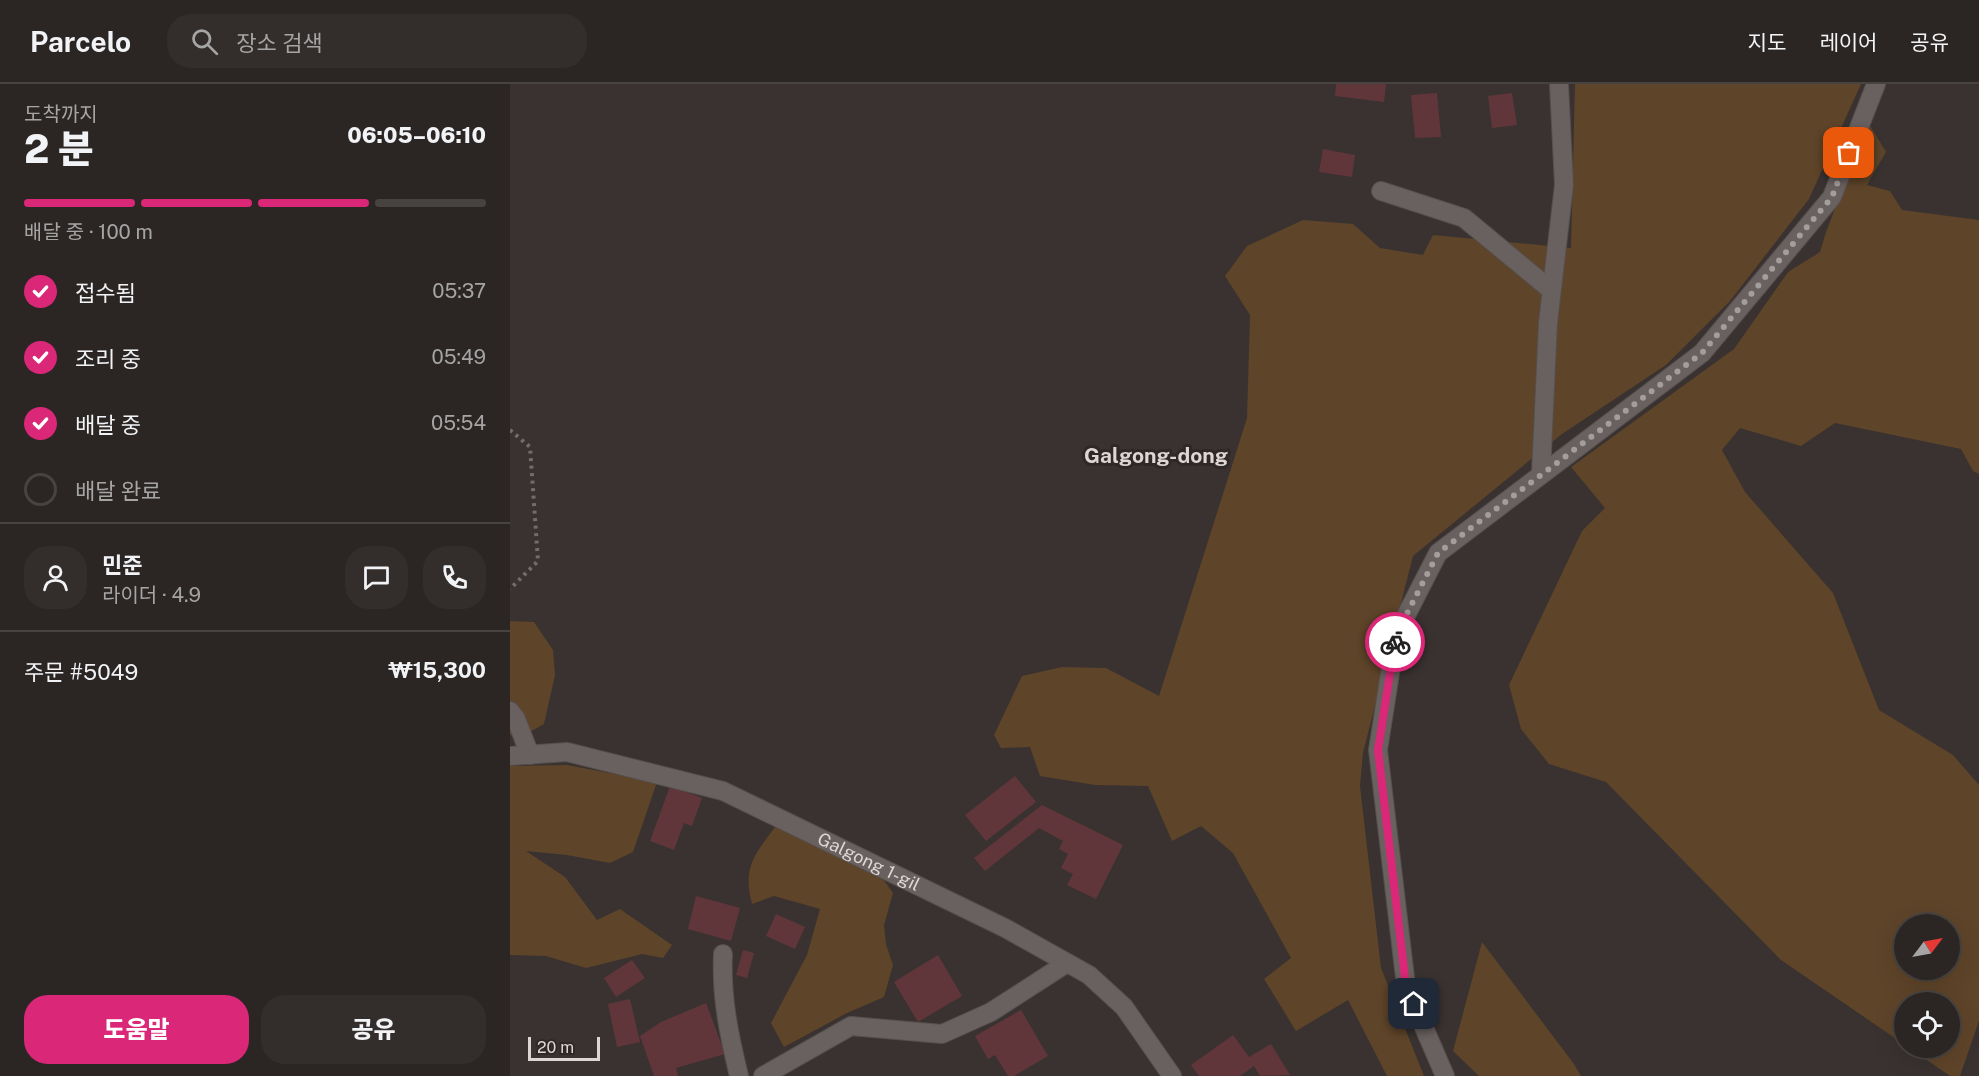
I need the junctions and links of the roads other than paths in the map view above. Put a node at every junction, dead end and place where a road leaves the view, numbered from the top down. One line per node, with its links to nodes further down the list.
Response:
1 (1559, 84): 4 (street)
2 (1876, 84): 5 (street)
3 (1381, 191): 4 (street)
4 (1551, 290): 5 (street)
5 (1541, 473): 14 (street)
6 (510, 711): 7 (street)
7 (530, 755): 8 (street, Galgong 1-gil); 10 (street, Galgong 1-gil)
8 (510, 756)
9 (723, 954): 11 (street)
10 (1067, 963): 12 (street); 13 (street, Galgong 1-gil)
11 (739, 1076)
12 (763, 1076)
13 (1172, 1076)
14 (1444, 1076)

